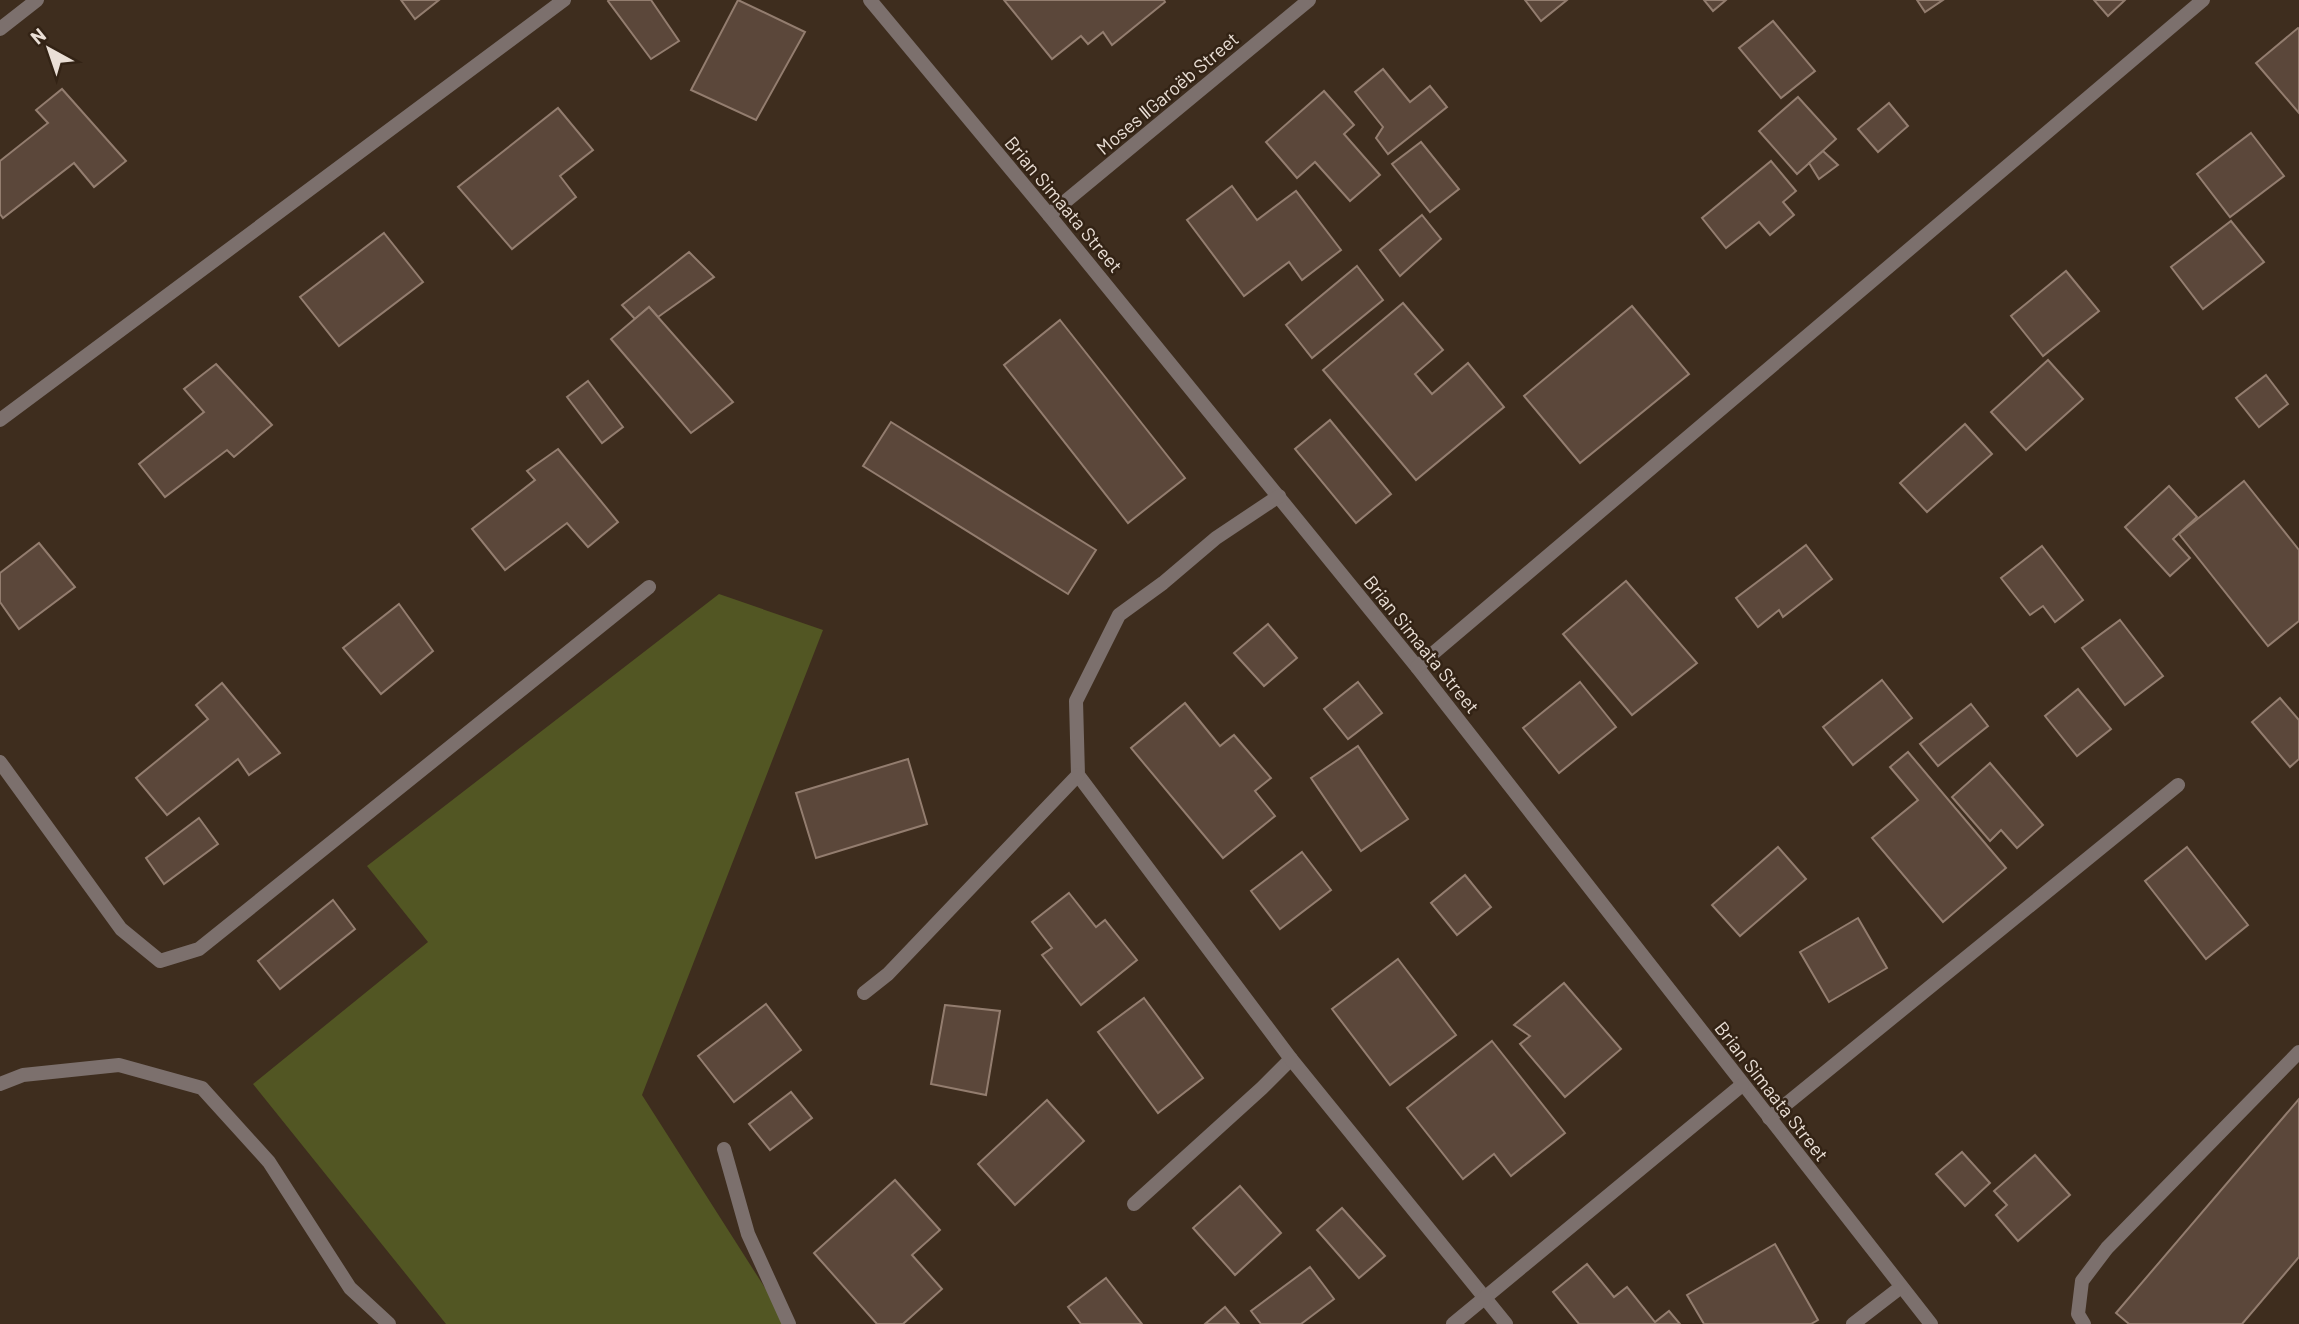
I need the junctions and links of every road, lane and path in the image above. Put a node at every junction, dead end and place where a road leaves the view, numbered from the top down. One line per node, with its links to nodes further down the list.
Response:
1 (37, 0): 6 (street)
2 (564, 0): 8 (street)
3 (870, 0): 7 (street, Brian Simaata Street)
4 (1309, 0): 7 (street, Moses ǁGaroëb Street)
5 (2203, 0): 11 (street)
6 (0, 29)
7 (1049, 215): 9 (street, Brian Simaata Street)
8 (0, 420)
9 (1279, 496): 11 (street, Brian Simaata Street); 13 (street)
10 (649, 587): 12 (street)
11 (1417, 667): 19 (street, Brian Simaata Street)
12 (0, 762)
13 (1078, 775): 15 (street); 17 (street)
14 (2178, 785): 20 (street)
15 (864, 993)
16 (2299, 1052): 31 (street)
17 (1291, 1059): 22 (street); 24 (street)
18 (0, 1084): 25 (street)
19 (1742, 1085): 20 (street, Brian Simaata Street); 24 (street)
20 (1769, 1118): 23 (street, Brian Simaata Street)
21 (724, 1149): 26 (street)
22 (1134, 1204)
23 (1901, 1287): 29 (street); 30 (street, Brian Simaata Street)
24 (1485, 1297): 27 (street); 28 (street)
25 (389, 1324)
26 (789, 1324)
27 (1453, 1324)
28 (1506, 1324)
29 (1853, 1324)
30 (1931, 1324)
31 (2084, 1324)

